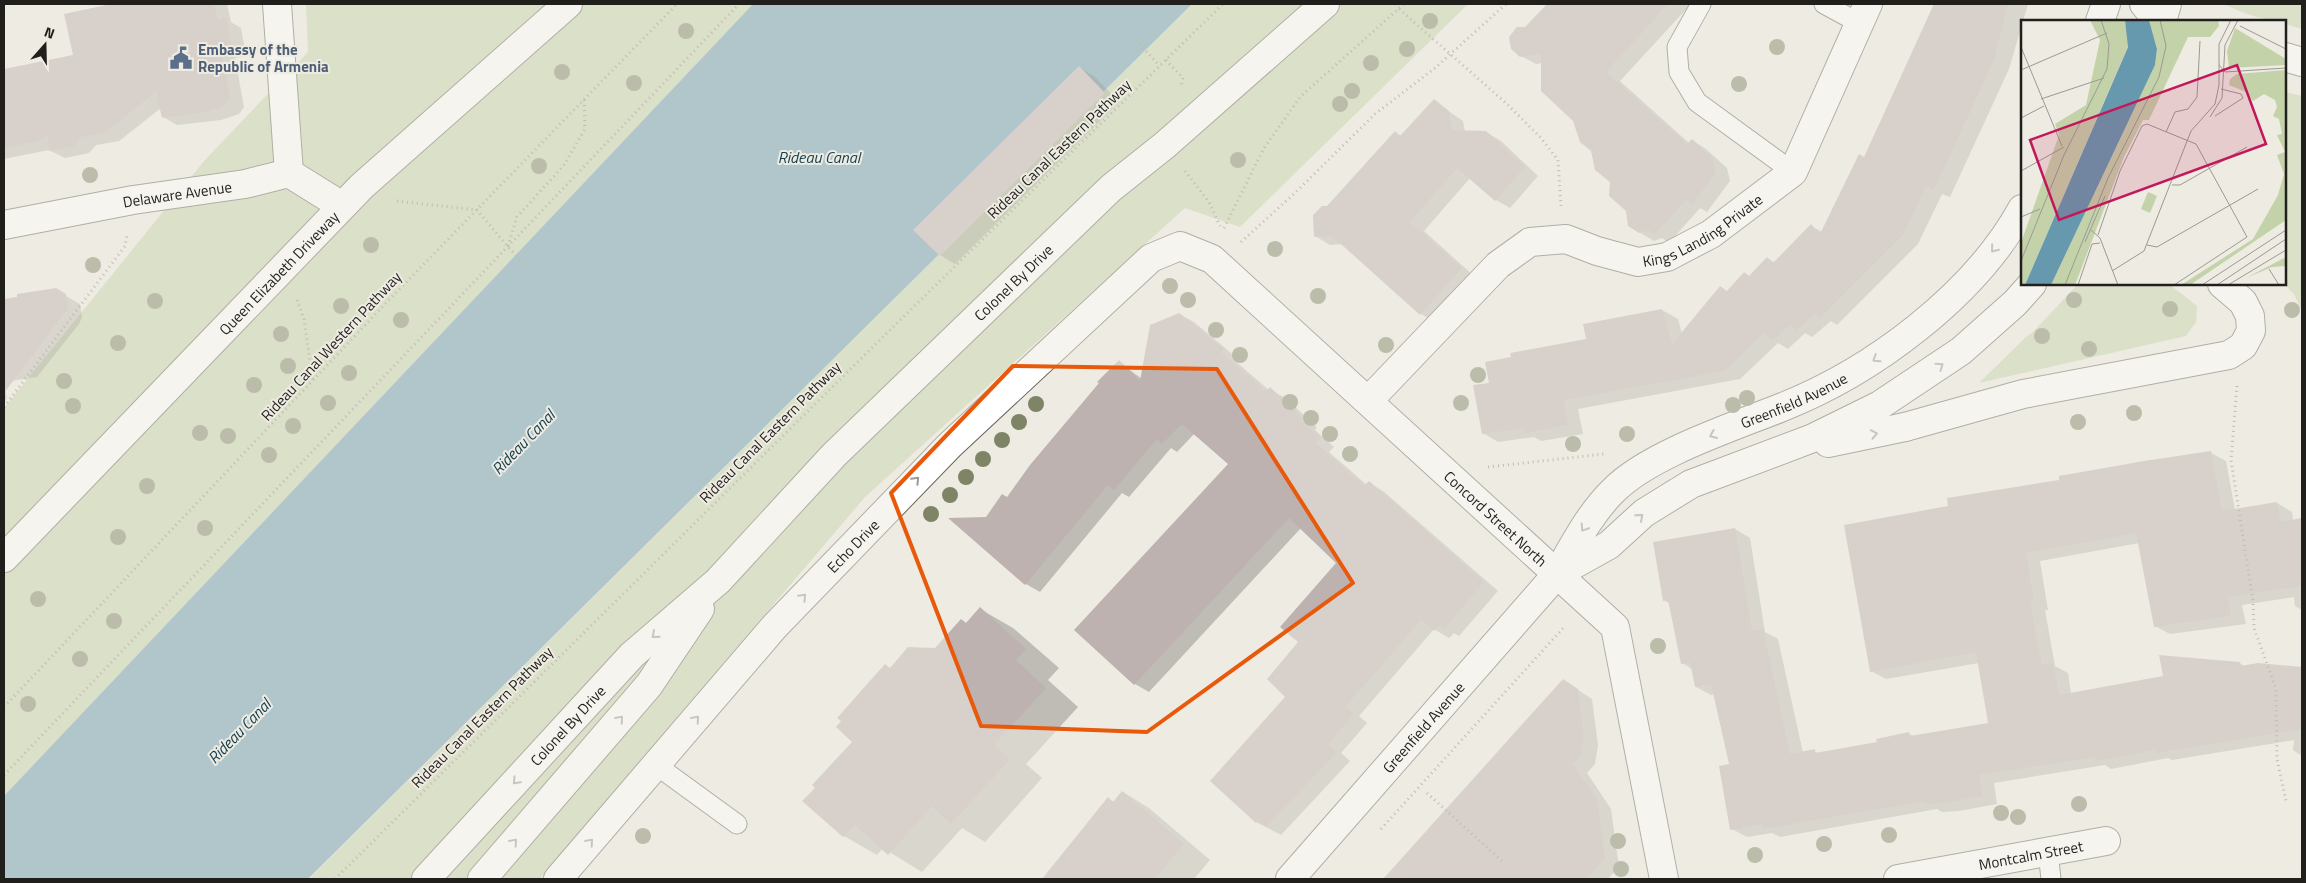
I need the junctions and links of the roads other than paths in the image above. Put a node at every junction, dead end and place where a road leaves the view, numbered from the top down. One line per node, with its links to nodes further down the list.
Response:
1 (277, 4): 16 (main road)
2 (568, 4): 17 (main road, Queen Elizabeth Driveway)
3 (1325, 4): 27 (main road, Colonel By Drive)
4 (1702, 4): 15 (lane)
5 (1824, 4): 9 (lane)
6 (2106, 4): 10 (main road)
7 (2144, 4): 11 (main road)
8 (2167, 4): 12 (main road)
9 (1864, 14): 15 (main road, Kings Landing Private)
10 (2100, 20)
11 (2157, 20)
12 (2162, 20)
13 (2286, 58): 14 (main road)
14 (2302, 62)
15 (1793, 172): 23 (main road, Kings Landing Private)
16 (289, 173): 17 (main road); 19 (main road, Delaware Avenue)
17 (342, 206): 25 (main road, Queen Elizabeth Driveway)
18 (2021, 210): 26 (main road, Greenfield Avenue, one-way to 26)
19 (4, 225)
20 (1180, 246): 23 (main road, Concord Street North); 28 (main road, Echo Drive, one-way to 20)
21 (2031, 285): 24 (main road, Greenfield Avenue, one-way to 21)
22 (2223, 285): 24 (main road, one-way to 22)
23 (1368, 402): 26 (main road, Concord Street North)
24 (1775, 452): 26 (main road, Greenfield Avenue, one-way to 24)
25 (4, 558)
26 (1558, 574): 35 (main road, Greenfield Avenue); 36 (main road, Concord Street North)
27 (718, 581): 32 (main road, Colonel By Drive, one-way to 32); 33 (main road, Colonel By Drive, one-way to 27)
28 (656, 765): 29 (lane); 34 (main road, Echo Drive, one-way to 28)
29 (737, 824)
30 (2106, 841): 31 (main road, Montcalm Street)
31 (2048, 852): 37 (main road, Montcalm Street); 38 (lane)
32 (426, 879)
33 (482, 879)
34 (558, 879)
35 (1290, 879)
36 (1664, 879)
37 (1898, 879)
38 (2051, 879)

